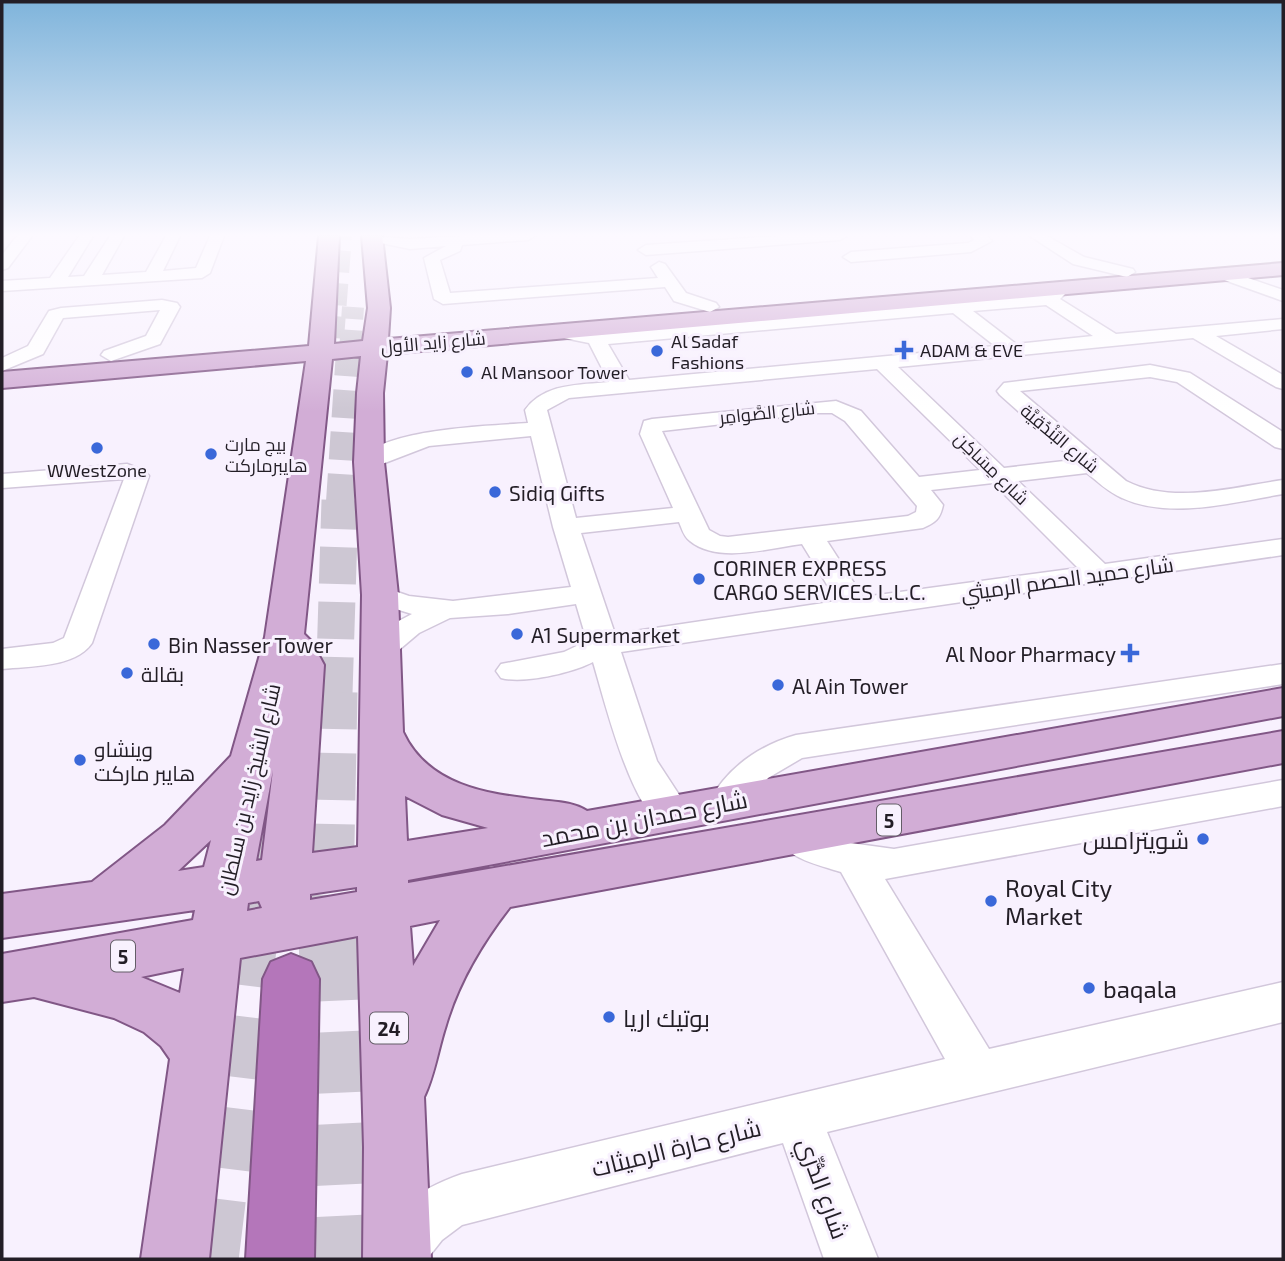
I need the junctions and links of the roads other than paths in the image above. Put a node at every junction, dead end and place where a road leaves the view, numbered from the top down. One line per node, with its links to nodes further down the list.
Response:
1 (326, 295): 20 (main road)
2 (378, 295): 9 (main road, 24)
3 (442, 295): 8 (street)
4 (828, 295): 8 (main road, شارع زايد الأول)
5 (1041, 295): 12 (main road, شارع زايد الأول)
6 (1047, 295): 10 (street)
7 (1053, 295): 19 (street)
8 (670, 297): 14 (main road, شارع زايد الأول)
9 (379, 308): 14 (main road); 18 (main road, 24)
10 (959, 309): 17 (street); 22 (street)
11 (1283, 324): 13 (street)
12 (556, 331): 14 (main road, شارع زايد الأول); 15 (street)
13 (1198, 333): 19 (street); 29 (street)
14 (463, 334): 18 (main road, شارع زايد الأول); 31 (main road)
15 (596, 338): 17 (street); 30 (street)
16 (153, 340): 21 (street); 23 (street); 24 (street)
17 (757, 340): 27 (street)
18 (375, 341): 20 (main road, شارع زايد الأول); 31 (main road, 24)
19 (1113, 341): 22 (street)
20 (303, 344): 21 (main road, شارع زايد الأول); 28 (main road); 49 (main road, شارع الشيخ زايد بن سلطان)
21 (179, 350): 24 (main road, شارع زايد الأول)
22 (1014, 351): 25 (street)
23 (43, 355): 24 (main road, شارع زايد الأول); 26 (main road, شارع زايد الأول)
24 (111, 355)
25 (884, 364): 27 (street); 36 (street, شارع مِسَاكِن)
26 (2, 365)
27 (782, 372): 30 (street)
28 (2, 380)
29 (1283, 383)
30 (622, 387): 32 (street)
31 (370, 393): 34 (main road, 24)
32 (539, 429): 34 (street); 41 (street)
33 (1283, 442): 35 (street, شارع البُنْدُقِيَّة)
34 (369, 462): 45 (main road, 24)
35 (1092, 465): 36 (street); 39 (street, شارع البُنْدُقِيَّة)
36 (999, 475): 38 (street); 44 (street, شارع مِسَاكِن)
37 (2, 481): 52 (street)
38 (914, 485): 40 (street, شارع الصَّوامِر); 42 (street, شارع الصَّوامِر)
39 (1283, 487)
40 (686, 513): 41 (street); 42 (street, شارع الصَّوامِر)
41 (566, 527): 46 (street)
42 (810, 536): 47 (street)
43 (1283, 547): 44 (street, شارع حميد الحصم الرميثي)
44 (1099, 573): 47 (street, شارع حميد الحصم الرميثي)
45 (380, 594): 48 (street); 51 (main road, 24)
46 (586, 594): 48 (street); 50 (street)
47 (856, 608): 50 (street, شارع حميد الحصم الرميثي)
48 (441, 611): 51 (street)
49 (285, 637): 58 (main road, شارع الشيخ زايد بن سلطان); 65 (main road)
50 (602, 646): 53 (street, شارع حميد الحصم الرميثي); 61 (street)
51 (382, 648): 56 (main road, 24)
52 (2, 659)
53 (512, 671)
54 (1283, 674): 60 (street)
55 (1283, 702): 60 (main road, شارع حمدان بن محمد / 5)
56 (380, 728): 62 (main road); 67 (main road, 24)
57 (1283, 747): 63 (main road, شارع حمدان بن محمد / 5)
58 (251, 762): 66 (main road, شارع الشيخ زايد بن سلطان); 69 (main road)
59 (1283, 793): 64 (street)
60 (726, 803): 61 (main road, شارع حمدان بن محمد / 5)
61 (673, 813): 62 (main road, شارع حمدان بن محمد / 5)
62 (620, 824): 67 (main road, شارع حمدان بن محمد / 5)
63 (795, 837): 64 (street); 68 (main road, شارع حمدان بن محمد / 5)
64 (855, 862): 77 (street)
65 (284, 877): 66 (main road, شارع حمدان بن محمد / 5); 67 (main road, شارع حمدان بن محمد / 5); 71 (main road)
66 (226, 883): 69 (main road, شارع حمدان بن محمد / 5); 72 (main road, شارع الشيخ زايد بن سلطان)
67 (383, 887): 68 (main road, شارع حمدان بن محمد / 5); 71 (main road, شارع حمدان بن محمد / 5); 79 (main road, 24)
68 (494, 890): 79 (main road)
69 (106, 900): 70 (main road, شارع حمدان بن محمد / 5)
70 (2, 916)
71 (316, 922): 72 (main road, شارع حمدان بن محمد / 5)
72 (216, 939): 73 (main road, شارع حمدان بن محمد / 5); 76 (main road, شارع الشيخ زايد بن سلطان)
73 (16, 976): 76 (main road)
74 (291, 979): 81 (highway)
75 (1283, 1002): 77 (street, شارع حارة الرميثات)
76 (200, 1060): 80 (main road, شارع الشيخ زايد بن سلطان)
77 (978, 1073): 78 (street, شارع حارة الرميثات)
78 (797, 1116): 82 (street, شارع حارة الرميثات); 83 (street, شارع الدُّرِّي)
79 (396, 1147): 82 (main road, 24)
80 (174, 1259)
81 (280, 1259)
82 (399, 1259)
83 (850, 1259)

